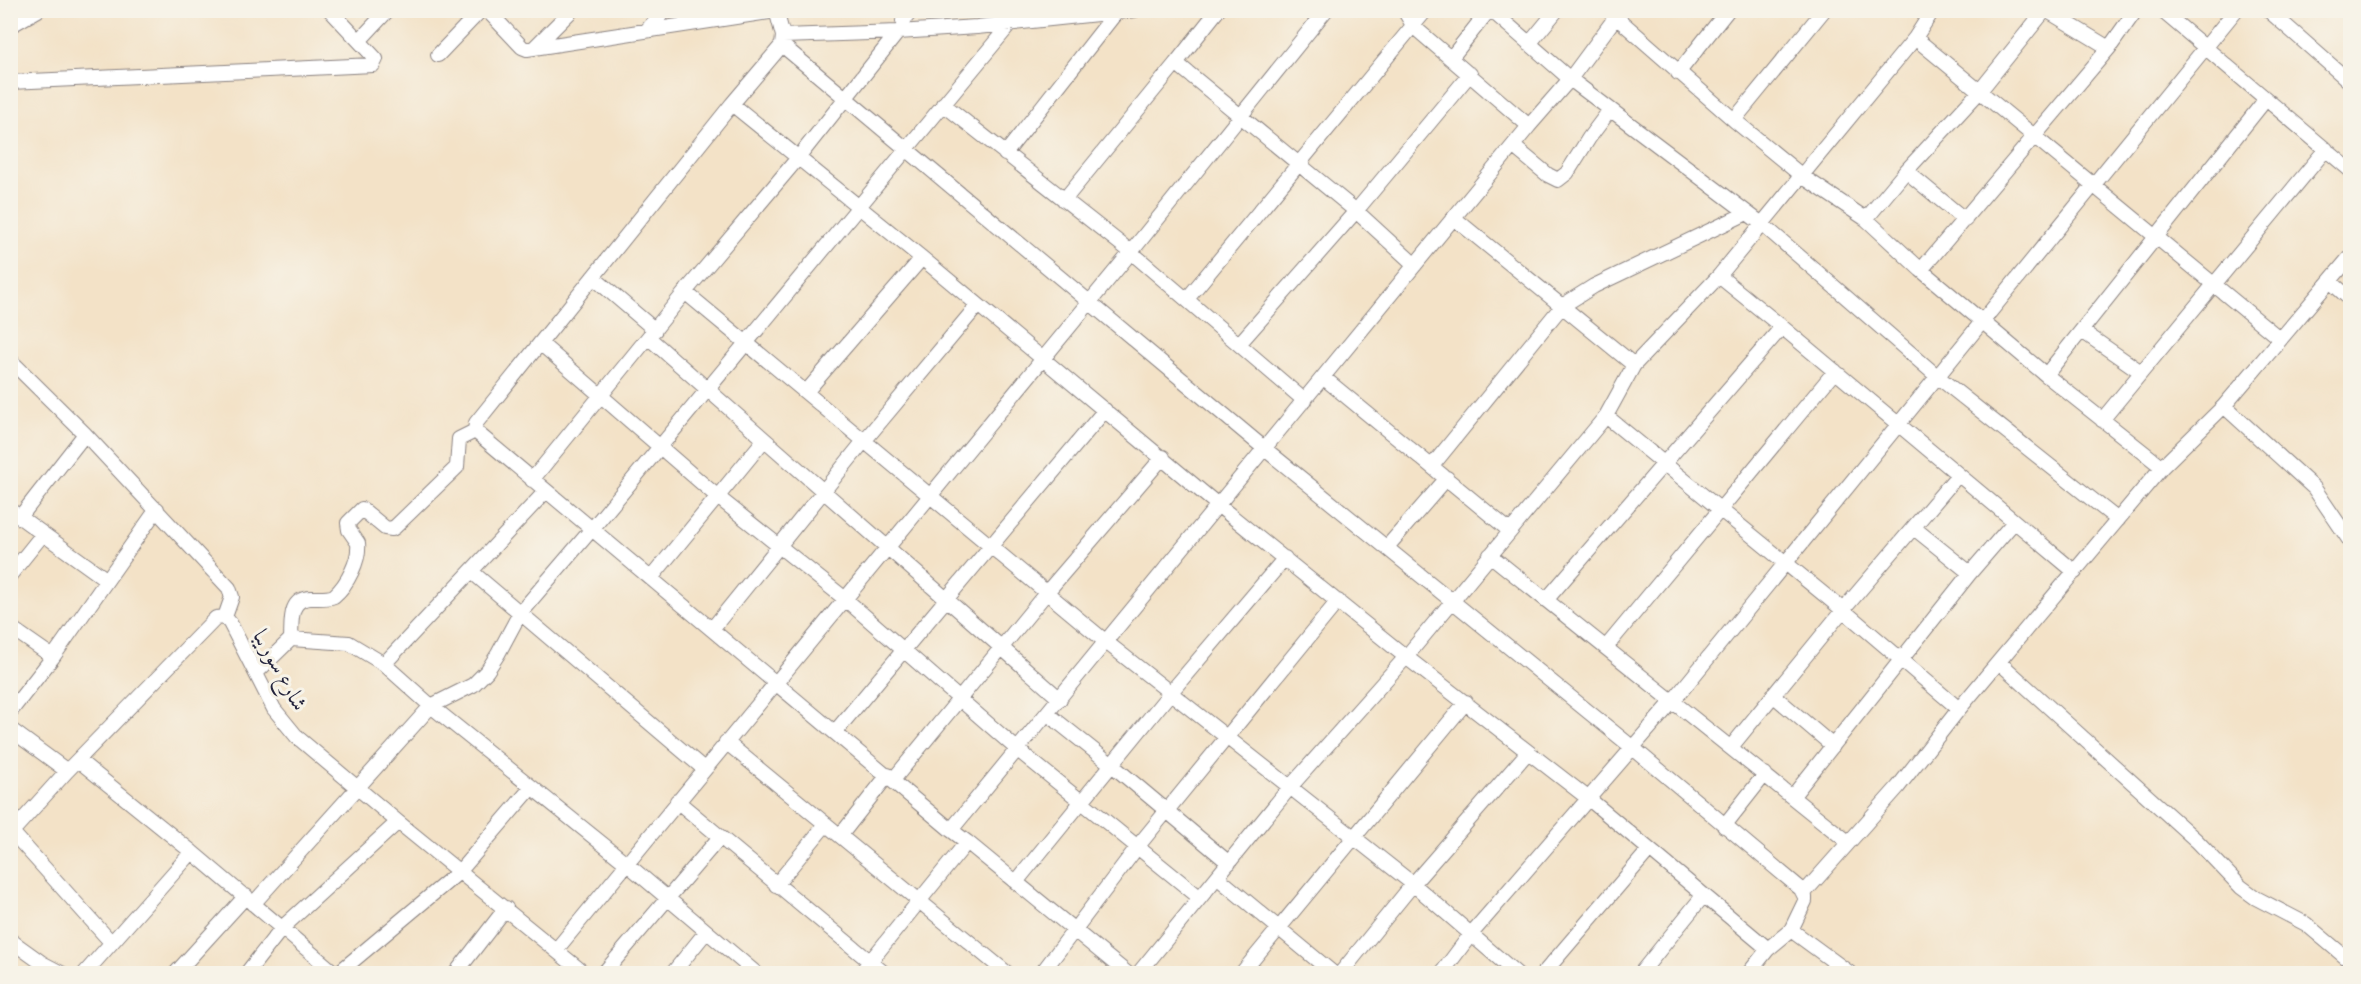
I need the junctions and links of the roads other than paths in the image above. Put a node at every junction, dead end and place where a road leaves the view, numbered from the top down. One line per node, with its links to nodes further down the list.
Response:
1 (38, 10): 28 (street)
2 (330, 10): 33 (street)
3 (388, 10): 33 (street)
4 (481, 10): 38 (street)
5 (487, 10): 35 (street)
6 (572, 10): 35 (street)
7 (665, 10): 30 (street)
8 (1135, 10): 24 (street)
9 (1218, 10): 40 (street)
10 (1326, 10): 52 (street)
11 (1404, 10): 29 (street)
12 (1426, 10): 29 (street)
13 (1490, 10): 34 (street); 39 (street)
14 (1557, 10): 34 (street)
15 (1728, 10): 41 (street)
16 (1824, 10): 53 (street)
17 (1933, 10): 31 (street)
18 (2046, 10): 36 (street); 46 (street)
19 (2136, 10): 36 (street)
20 (2161, 10): 37 (street)
21 (2236, 10): 37 (street)
22 (2268, 10): 45 (street)
23 (776, 11): 30 (street); 32 (street)
24 (1117, 11): 27 (street); 59 (street)
25 (1615, 13): 41 (street); 43 (street)
26 (904, 21): 27 (street); 32 (street); 47 (street)
27 (1011, 23): 50 (street)
28 (10, 26)
29 (1414, 27): 39 (street); 61 (street)
30 (647, 30): 35 (street)
31 (1915, 38): 46 (street); 64 (street)
32 (783, 40): 47 (street); 49 (street)
33 (359, 41): 44 (street)
34 (1530, 45): 43 (street)
35 (534, 48)
36 (2109, 48): 55 (street)
37 (2206, 48): 48 (street); 65 (street)
38 (438, 55)
39 (1451, 58): 42 (street)
40 (1176, 63): 52 (street); 66 (street)
41 (1678, 73): 53 (street)
42 (1470, 74): 54 (street); 68 (street)
43 (1570, 80): 51 (street); 54 (street)
44 (10, 82)
45 (2350, 82)
46 (1979, 92): 55 (street); 63 (street)
47 (845, 99): 58 (street); 60 (street)
48 (2266, 99): 57 (street); 74 (street)
49 (732, 104): 60 (street); 81 (street)
50 (944, 104): 58 (street); 59 (street)
51 (1610, 110): 56 (street); 69 (street)
52 (1241, 116): 61 (street); 75 (street)
53 (1734, 120): 64 (street)
54 (1529, 126): 56 (street)
55 (2034, 138): 65 (street); 72 (street)
56 (1513, 146): 70 (street)
57 (2326, 149): 62 (street); 83 (street)
58 (906, 150): 67 (street); 87 (street)
59 (1005, 154): 66 (street)
60 (798, 158): 67 (street); 84 (street)
61 (1298, 163): 68 (street); 85 (street)
62 (2350, 170)
63 (1906, 171): 71 (street); 72 (street)
64 (1802, 176): 71 (street); 73 (street)
65 (2095, 186): 74 (street); 90 (street)
66 (1064, 200): 75 (street)
67 (859, 206): 77 (street); 95 (street)
68 (1356, 211): 78 (street); 97 (street)
69 (1747, 213): 73 (street); 89 (street)
70 (1454, 218): 78 (street); 89 (street)
71 (1866, 219): 79 (street)
72 (1965, 220): 79 (street)
73 (1762, 224): 80 (street); 104 (street)
74 (2157, 237): 83 (street); 92 (street)
75 (1131, 252): 85 (street); 87 (street)
76 (2350, 257): 82 (street)
77 (922, 258): 88 (street); 107 (street)
78 (1415, 265): 105 (street)
79 (1921, 270): 90 (street)
80 (1719, 276): 91 (street); 100 (street)
81 (593, 277): 93 (street); 96 (street)
82 (2330, 281): 86 (street); 94 (street)
83 (2213, 283): 94 (street); 102 (street)
84 (685, 292): 93 (street); 95 (street)
85 (1187, 299): 97 (street)
86 (2350, 299)
87 (1090, 301): 98 (street); 120 (street)
88 (978, 305): 98 (street); 118 (street)
89 (1562, 306): 100 (street); 123 (street)
90 (1983, 321): 103 (street); 104 (street)
91 (1782, 327): 101 (street); 122 (street)
92 (2082, 331): 102 (street); 103 (street)
93 (652, 334): 106 (street); 108 (street)
94 (2280, 339): 110 (street)
95 (746, 342): 106 (street); 107 (street)
96 (540, 343): 108 (street); 115 (street)
97 (1239, 344): 109 (street)
98 (1042, 359): 111 (street); 130 (street)
99 (10, 360): 116 (street)
100 (1634, 365): 112 (street)
101 (1835, 371): 114 (street); 134 (street)
102 (2141, 372): 113 (street)
103 (2046, 375): 113 (street)
104 (1938, 377): 114 (street); 136 (street)
105 (1324, 378): 109 (street); 123 (street)
106 (707, 389): 117 (street); 119 (street)
107 (806, 392): 118 (street)
108 (601, 397): 119 (street); 127 (street)
109 (1305, 401): 120 (street)
110 (2224, 406): 124 (street); 142 (street)
111 (1105, 410): 121 (street); 144 (street)
112 (1606, 416): 122 (street); 140 (street)
113 (2102, 420): 124 (street)
114 (1898, 424): 125 (street); 149 (street)
115 (475, 431): 127 (street); 167 (street)
116 (85, 434): 133 (street); 135 (street)
117 (764, 440): 129 (street); 131 (street)
118 (864, 441): 129 (street); 130 (street)
119 (659, 447): 131 (street); 139 (street)
120 (1265, 449): 132 (street); 146 (street)
121 (1163, 457): 132 (street); 156 (street)
122 (1663, 463): 134 (street); 159 (street)
123 (1432, 466): 126 (street)
124 (2162, 467): 136 (street)
125 (1958, 476): 137 (street); 138 (street)
126 (1447, 478): 140 (street); 146 (street)
127 (532, 480): 128 (street)
128 (546, 491): 139 (street); 150 (street)
129 (824, 491): 143 (street); 145 (street)
130 (930, 494): 143 (street); 144 (street)
131 (718, 498): 145 (street); 154 (street)
132 (1219, 506): 148 (street); 168 (street)
133 (157, 509): 155 (street); 164 (street)
134 (1721, 510): 149 (street); 169 (street)
135 (15, 513): 141 (street)
136 (2118, 520): 151 (street)
137 (2014, 522): 151 (street); 152 (street)
138 (1914, 528): 152 (street); 162 (street)
139 (592, 529): 154 (street); 163 (street)
140 (1510, 531): 147 (street)
141 (43, 534): 153 (street); 155 (street)
142 (2350, 541)
143 (887, 546): 157 (street); 158 (street)
144 (992, 546): 156 (street); 158 (street)
145 (778, 547): 157 (street); 166 (street)
146 (1387, 547): 161 (street)
147 (1490, 555): 159 (street); 161 (street)
148 (1286, 558): 160 (street); 179 (street)
149 (1786, 562): 162 (street); 183 (street)
150 (472, 572): 163 (street); 176 (street)
151 (2075, 572): 175 (street)
152 (1970, 573): 174 (street)
153 (10, 575)
154 (651, 578): 166 (street)
155 (107, 580): 172 (street)
156 (1047, 592): 168 (street); 170 (street)
157 (844, 598): 171 (street); 178 (street)
158 (947, 599): 170 (street); 171 (street)
159 (1547, 599): 169 (street)
160 (1338, 601): 173 (street); 191 (street)
161 (1452, 602): 173 (street); 195 (street)
162 (1843, 610): 174 (street); 180 (street)
163 (520, 613): 185 (street); 200 (street)
164 (225, 617): 177 (street, شارع سوريبا); 198 (street, شارع سوريبا)
165 (10, 627): 172 (street)
166 (712, 629): 178 (street)
167 (291, 639): 176 (street); 177 (street)
168 (1106, 642): 179 (street); 182 (street)
169 (1607, 646): 183 (street)
170 (1002, 647): 181 (street); 182 (street)
171 (904, 650): 181 (street); 190 (street)
172 (53, 657): 187 (street)
173 (1406, 657): 184 (street); 204 (street)
174 (1902, 660): 186 (street); 193 (street)
175 (1999, 662): 186 (street); 250 (street)
176 (384, 664): 185 (street)
177 (256, 673): 205 (street, شارع سوريبا)
178 (775, 682): 190 (street); 192 (street)
179 (1171, 693): 191 (street); 199 (street)
180 (1773, 695): 193 (street); 194 (street)
181 (960, 698): 196 (street); 203 (street)
182 (1059, 699): 188 (street)
183 (1673, 700): 194 (street); 195 (street)
184 (1466, 702): 197 (street); 219 (street)
185 (431, 706): 205 (street); 206 (street)
186 (1959, 709): 221 (street)
187 (10, 712)
188 (1048, 714): 196 (street); 199 (street)
189 (10, 729): 201 (street)
190 (836, 732): 203 (street)
191 (1226, 738): 204 (street); 211 (street)
192 (726, 742): 200 (street); 213 (street)
193 (1833, 746): 207 (street)
194 (1731, 747): 202 (street)
195 (1633, 748): 208 (street); 214 (street)
196 (1018, 750): 210 (street); 215 (street)
197 (1528, 752): 208 (street); 230 (street)
198 (78, 760): 201 (street, شارع سوريبا); 224 (street)
199 (1112, 765): 210 (street); 211 (street)
200 (704, 768): 209 (street)
201 (67, 771): 216 (street, شارع سوريبا)
202 (1765, 774): 207 (street); 214 (street)
203 (891, 778): 215 (street); 217 (street)
204 (1291, 786): 219 (street); 226 (street)
205 (356, 787): 212 (street, شارع سوريبا); 235 (street)
206 (532, 787): 225 (street); 227 (street)
207 (1792, 797): 221 (street)
208 (1589, 799): 223 (street); 244 (street)
209 (677, 801): 218 (street); 225 (street)
210 (1083, 801): 222 (street); 229 (street)
211 (1167, 810): 222 (street); 226 (street)
212 (398, 822): 227 (street, شارع سوريبا); 239 (street)
213 (825, 825): 217 (street); 231 (street)
214 (1724, 826): 232 (street)
215 (951, 830): 220 (street)
216 (11, 833): 246 (street)
217 (840, 836): 237 (street)
218 (720, 837): 231 (street); 236 (street)
219 (1352, 837): 230 (street); 240 (street)
220 (968, 842): 229 (street); 237 (street)
221 (1848, 843): 232 (street)
222 (1138, 846): 234 (street); 242 (street)
223 (1649, 850): 233 (street); 273 (street)
224 (192, 852): 235 (street); 246 (street)
225 (626, 863): 236 (street); 248 (street)
226 (1228, 863): 228 (street)
227 (459, 872): 238 (street, شارع سوريبا); 256 (street)
228 (1217, 877): 234 (street); 240 (street)
229 (1016, 882): 242 (street)
230 (1413, 884): 244 (street); 270 (street)
231 (776, 885): 249 (street)
232 (1804, 893): 241 (street)
233 (1703, 896): 247 (street); 274 (street)
234 (1199, 897): 267 (street)
235 (249, 900): 239 (street); 254 (street)
236 (667, 900): 243 (street); 259 (street)
237 (919, 901): 249 (street); 264 (street)
238 (506, 908): 248 (street, شارع سوريبا); 257 (street)
239 (282, 928): 255 (street); 256 (street)
240 (1278, 928): 268 (street); 269 (street)
241 (1791, 930): 247 (street); 276 (street)
242 (1075, 931): 265 (street); 266 (street)
243 (706, 932): 260 (street); 261 (street)
244 (1472, 934): 271 (street); 272 (street)
245 (10, 940): 251 (street)
246 (110, 941): 253 (street)
247 (1768, 949): 275 (street)
248 (556, 950): 258 (street, شارع سوريبا)
249 (870, 961): 262 (street); 263 (street)
250 (2350, 961)
251 (38, 968): 252 (street)
252 (63, 974)
253 (84, 974)
254 (175, 974)
255 (246, 974)
256 (337, 974)
257 (455, 974)
258 (585, 974)
259 (603, 974)
260 (672, 974)
261 (757, 974)
262 (860, 974)
263 (885, 974)
264 (1008, 974)
265 (1041, 974)
266 (1128, 974)
267 (1138, 974)
268 (1241, 974)
269 (1334, 974)
270 (1340, 974)
271 (1441, 974)
272 (1517, 974)
273 (1544, 974)
274 (1640, 974)
275 (1748, 974)
276 (1851, 974)

